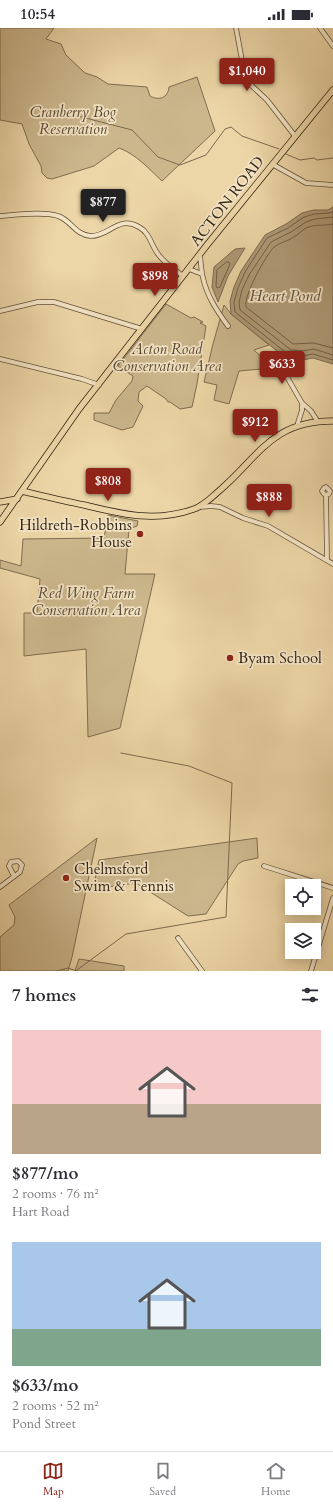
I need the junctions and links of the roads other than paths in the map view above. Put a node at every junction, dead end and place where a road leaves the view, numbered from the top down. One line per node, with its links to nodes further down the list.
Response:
1 (236, 28): 5 (street)
2 (320, 28): 3 (street)
3 (333, 46)
4 (333, 90): 5 (main road, ACTON ROAD)
5 (295, 136): 6 (main road, ACTON ROAD)
6 (272, 164): 7 (street); 9 (main road, ACTON ROAD)
7 (333, 185)
8 (0, 216): 12 (street)
9 (200, 255): 10 (main road, ACTON ROAD); 11 (street)
10 (189, 269): 11 (street); 12 (main road, ACTON ROAD)
11 (202, 274): 14 (street)
12 (183, 276): 15 (main road, ACTON ROAD)
13 (0, 311): 15 (street)
14 (228, 326)
15 (142, 329): 18 (main road, ACTON ROAD)
16 (0, 359): 18 (street)
17 (269, 359): 19 (street)
18 (99, 385): 23 (main road, ACTON ROAD)
19 (302, 403): 21 (street); 22 (street)
20 (333, 421): 21 (main road)
21 (318, 422): 22 (main road)
22 (297, 426): 27 (main road)
23 (22, 491): 25 (main road, ACTON ROAD); 27 (main road)
24 (326, 495): 29 (street)
25 (17, 499): 26 (main road); 28 (main road, ACTON ROAD)
26 (0, 502)
27 (196, 508): 29 (street)
28 (0, 522)
29 (327, 560): 30 (street)
30 (333, 564)
31 (264, 866): 34 (street)
32 (14, 876): 33 (street)
33 (0, 887)
34 (333, 888)
35 (333, 898): 38 (street)
36 (178, 938): 37 (street)
37 (202, 971)
38 (311, 971)

